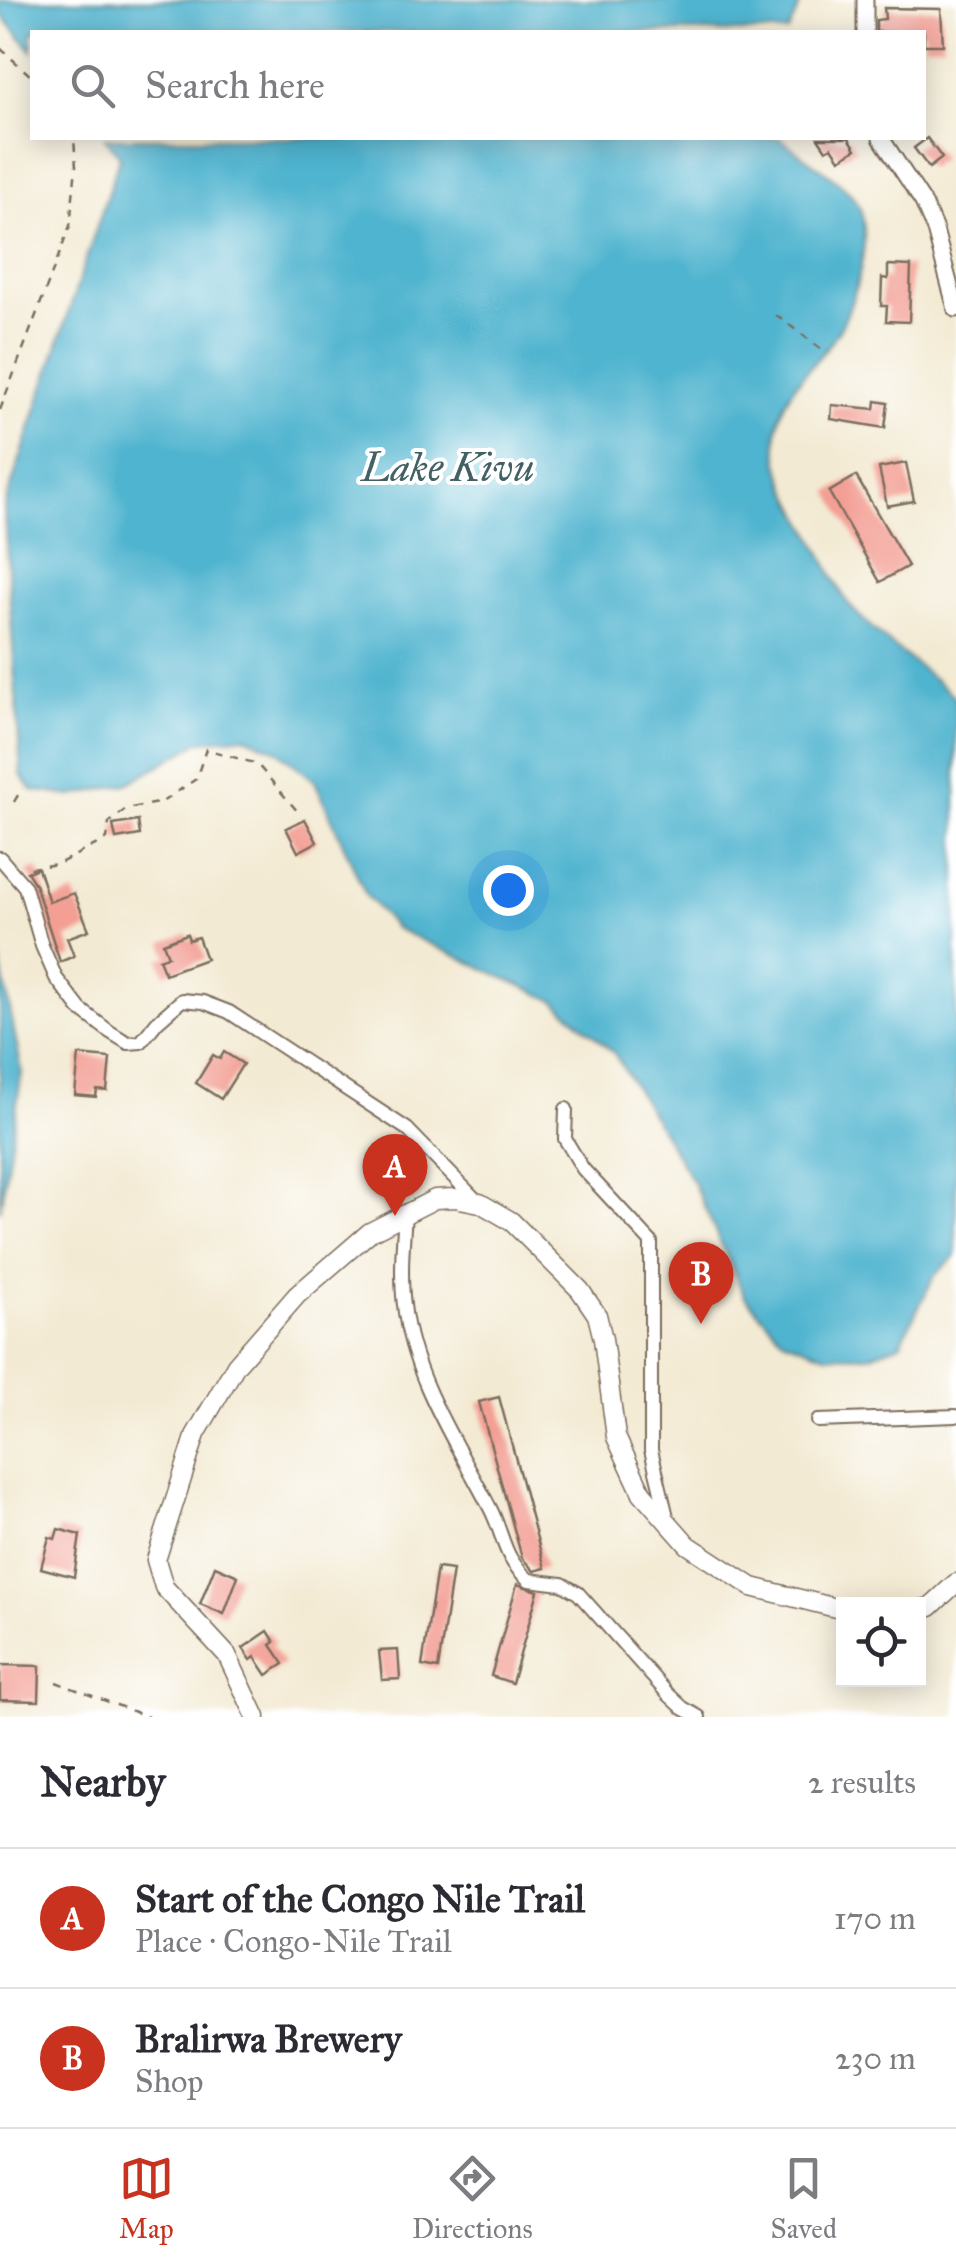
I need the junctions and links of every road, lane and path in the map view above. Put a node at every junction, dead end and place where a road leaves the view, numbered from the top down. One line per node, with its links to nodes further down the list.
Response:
1 (865, 0): 2 (street)
2 (865, 30)
3 (0, 48): 4 (path)
4 (30, 75)
5 (74, 140): 10 (path)
6 (883, 140): 7 (street)
7 (956, 310)
8 (776, 315): 9 (path)
9 (824, 351)
10 (0, 410)
11 (22, 788): 12 (path)
12 (14, 802)
13 (299, 813): 15 (path)
14 (0, 858): 15 (street)
15 (15, 875): 17 (street)
16 (566, 1108): 21 (street)
17 (480, 1203): 18 (main road); 21 (main road)
18 (404, 1213): 27 (main road); 28 (street)
19 (956, 1416): 20 (street)
20 (818, 1421)
21 (668, 1523): 23 (main road)
22 (956, 1583): 24 (main road)
23 (836, 1608)
24 (926, 1609)
25 (56, 1682): 26 (path)
26 (148, 1717)
27 (256, 1717)
28 (699, 1717)

